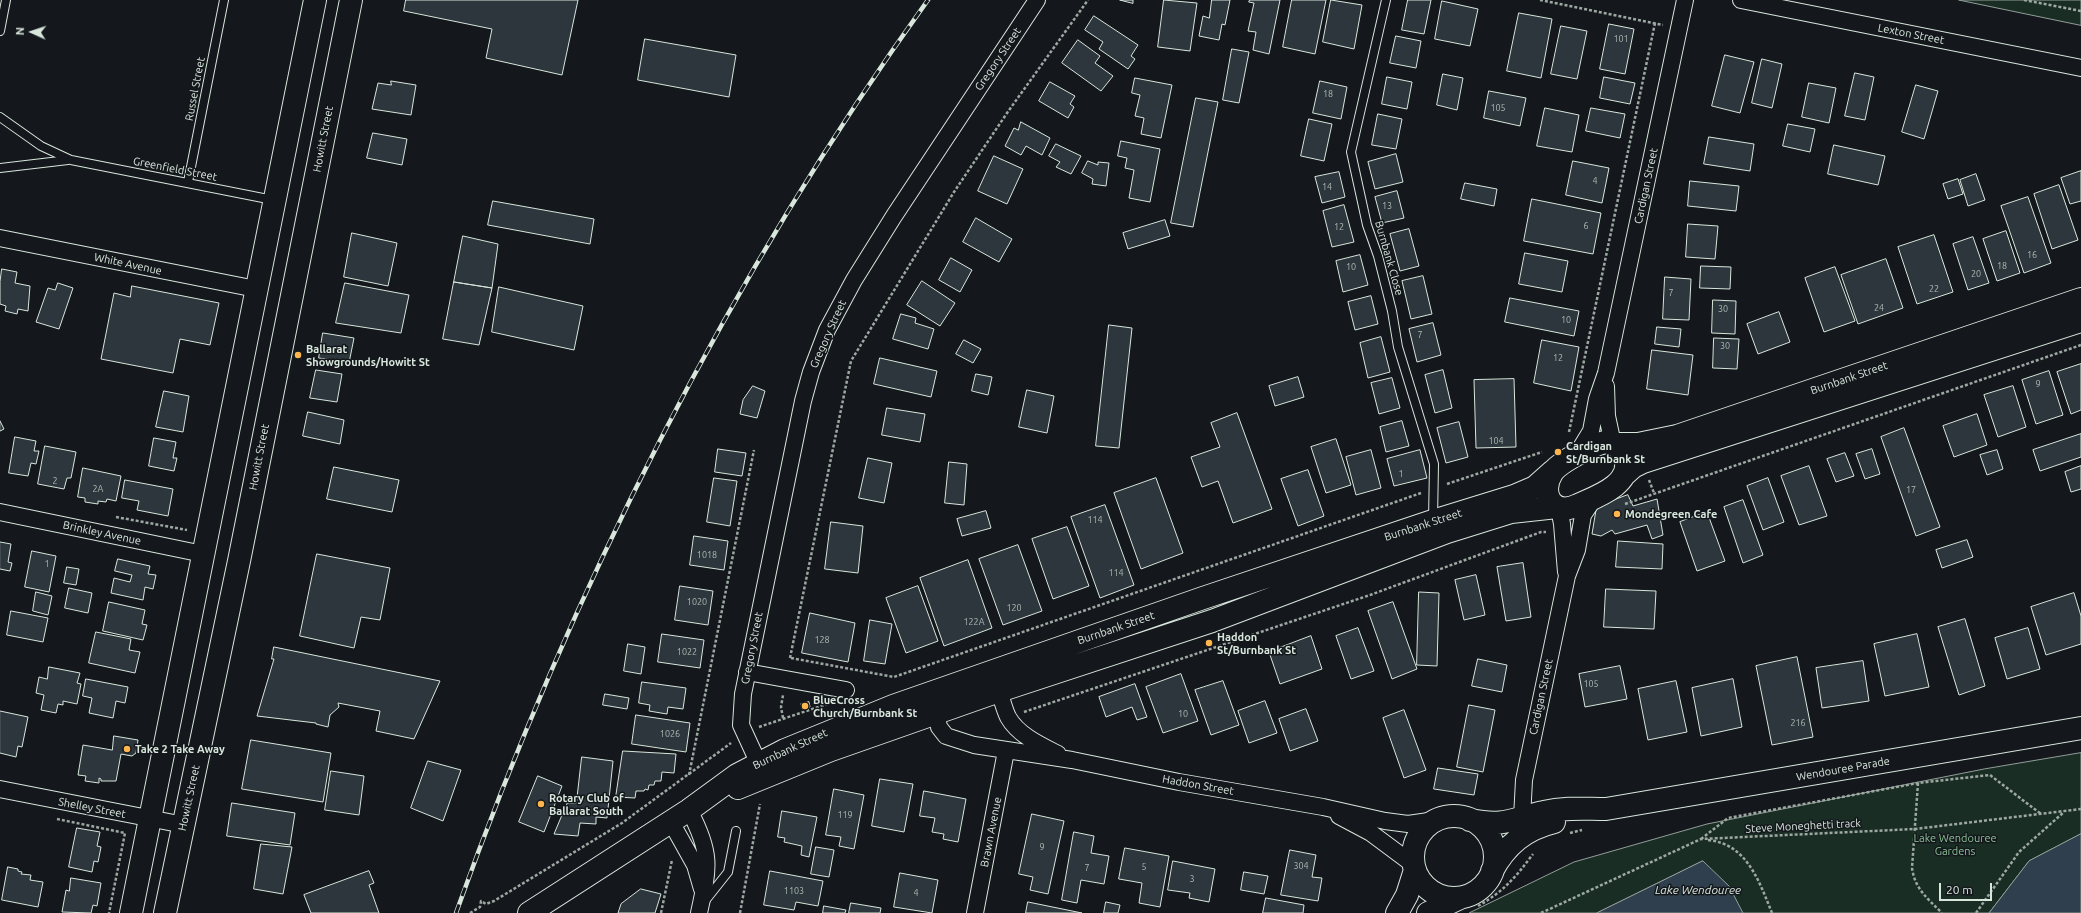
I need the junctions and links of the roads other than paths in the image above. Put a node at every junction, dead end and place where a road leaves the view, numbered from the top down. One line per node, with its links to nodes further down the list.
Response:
1 (6, 0): 9 (lane)
2 (224, 0): 14 (lane, Russel Street)
3 (315, 0): 15 (main road)
4 (351, 0): 49 (main road, Howitt Street)
5 (1037, 0): 31 (street, Gregory Street)
6 (1386, 0): 28 (lane, Burnbank Close)
7 (1685, 0): 20 (street, Cardigan Street)
8 (1741, 0): 10 (street, Lexton Street)
9 (0, 31)
10 (2081, 68)
11 (0, 117): 12 (lane, Greenfield Street)
12 (71, 160): 13 (lane, Greenfield Street); 14 (lane, Greenfield Street)
13 (0, 168)
14 (188, 182): 15 (lane, Greenfield Street)
15 (274, 200): 17 (main road)
16 (0, 238): 17 (street, White Avenue)
17 (256, 289): 29 (main road)
18 (2081, 299): 21 (main road, Burnbank Street)
19 (2081, 321): 24 (main road, Burnbank Street)
20 (1606, 373): 21 (street, Cardigan Street); 22 (street, Cardigan Street)
21 (1614, 444): 22 (main road); 24 (main road)
22 (1570, 448): 23 (main road)
23 (1550, 461): 26 (main road); 28 (main road, Burnbank Street)
24 (1623, 476): 25 (main road)
25 (1595, 497): 26 (main road); 30 (street, Cardigan Street)
26 (1558, 507): 30 (street, Cardigan Street); 32 (main road, Burnbank Street)
27 (0, 512): 29 (street, Brinkley Avenue)
28 (1433, 521): 32 (main road, Burnbank Street)
29 (203, 554): 45 (main road)
30 (1567, 576): 44 (street, Cardigan Street)
31 (747, 672): 33 (street); 39 (street, Gregory Street)
32 (996, 681): 34 (main road, Burnbank Street); 35 (main road, Burnbank Street); 38 (street, Haddon Street)
33 (850, 684)
34 (940, 690): 35 (main road, Haddon Street); 39 (main road, Burnbank Street)
35 (936, 713): 37 (street, Haddon Street); 43 (main road, Burnbank Street)
36 (2081, 728): 42 (main road, Wendouree Parade)
37 (1006, 751): 38 (street, Haddon Street); 58 (street, Brawn Avenue)
38 (1072, 760): 41 (street, Haddon Street)
39 (758, 762): 43 (main road, Burnbank Street)
40 (0, 789): 45 (street, Shelley Street)
41 (1323, 807): 46 (street, Haddon Street); 51 (street, Haddon Street)
42 (1606, 809): 44 (main road, Wendouree Parade); 52 (main road, Wendouree Parade)
43 (689, 810): 48 (main road, Burnbank Street); 54 (street)
44 (1522, 818): 47 (main road, Wendouree Parade)
45 (150, 819): 49 (street, Shelley Street); 55 (main road)
46 (1436, 820): 47 (main road); 51 (main road)
47 (1470, 820): 52 (main road)
48 (671, 822): 54 (street); 57 (main road, Burnbank Street)
49 (184, 825): 56 (main road, Howitt Street)
50 (736, 831): 54 (lane)
51 (1414, 867): 53 (main road); 59 (main road)
52 (1492, 871): 53 (main road)
53 (1467, 904): 60 (main road)
54 (700, 909)
55 (131, 913)
56 (165, 913)
57 (529, 913)
58 (975, 913)
59 (1397, 913)
60 (1428, 913)

